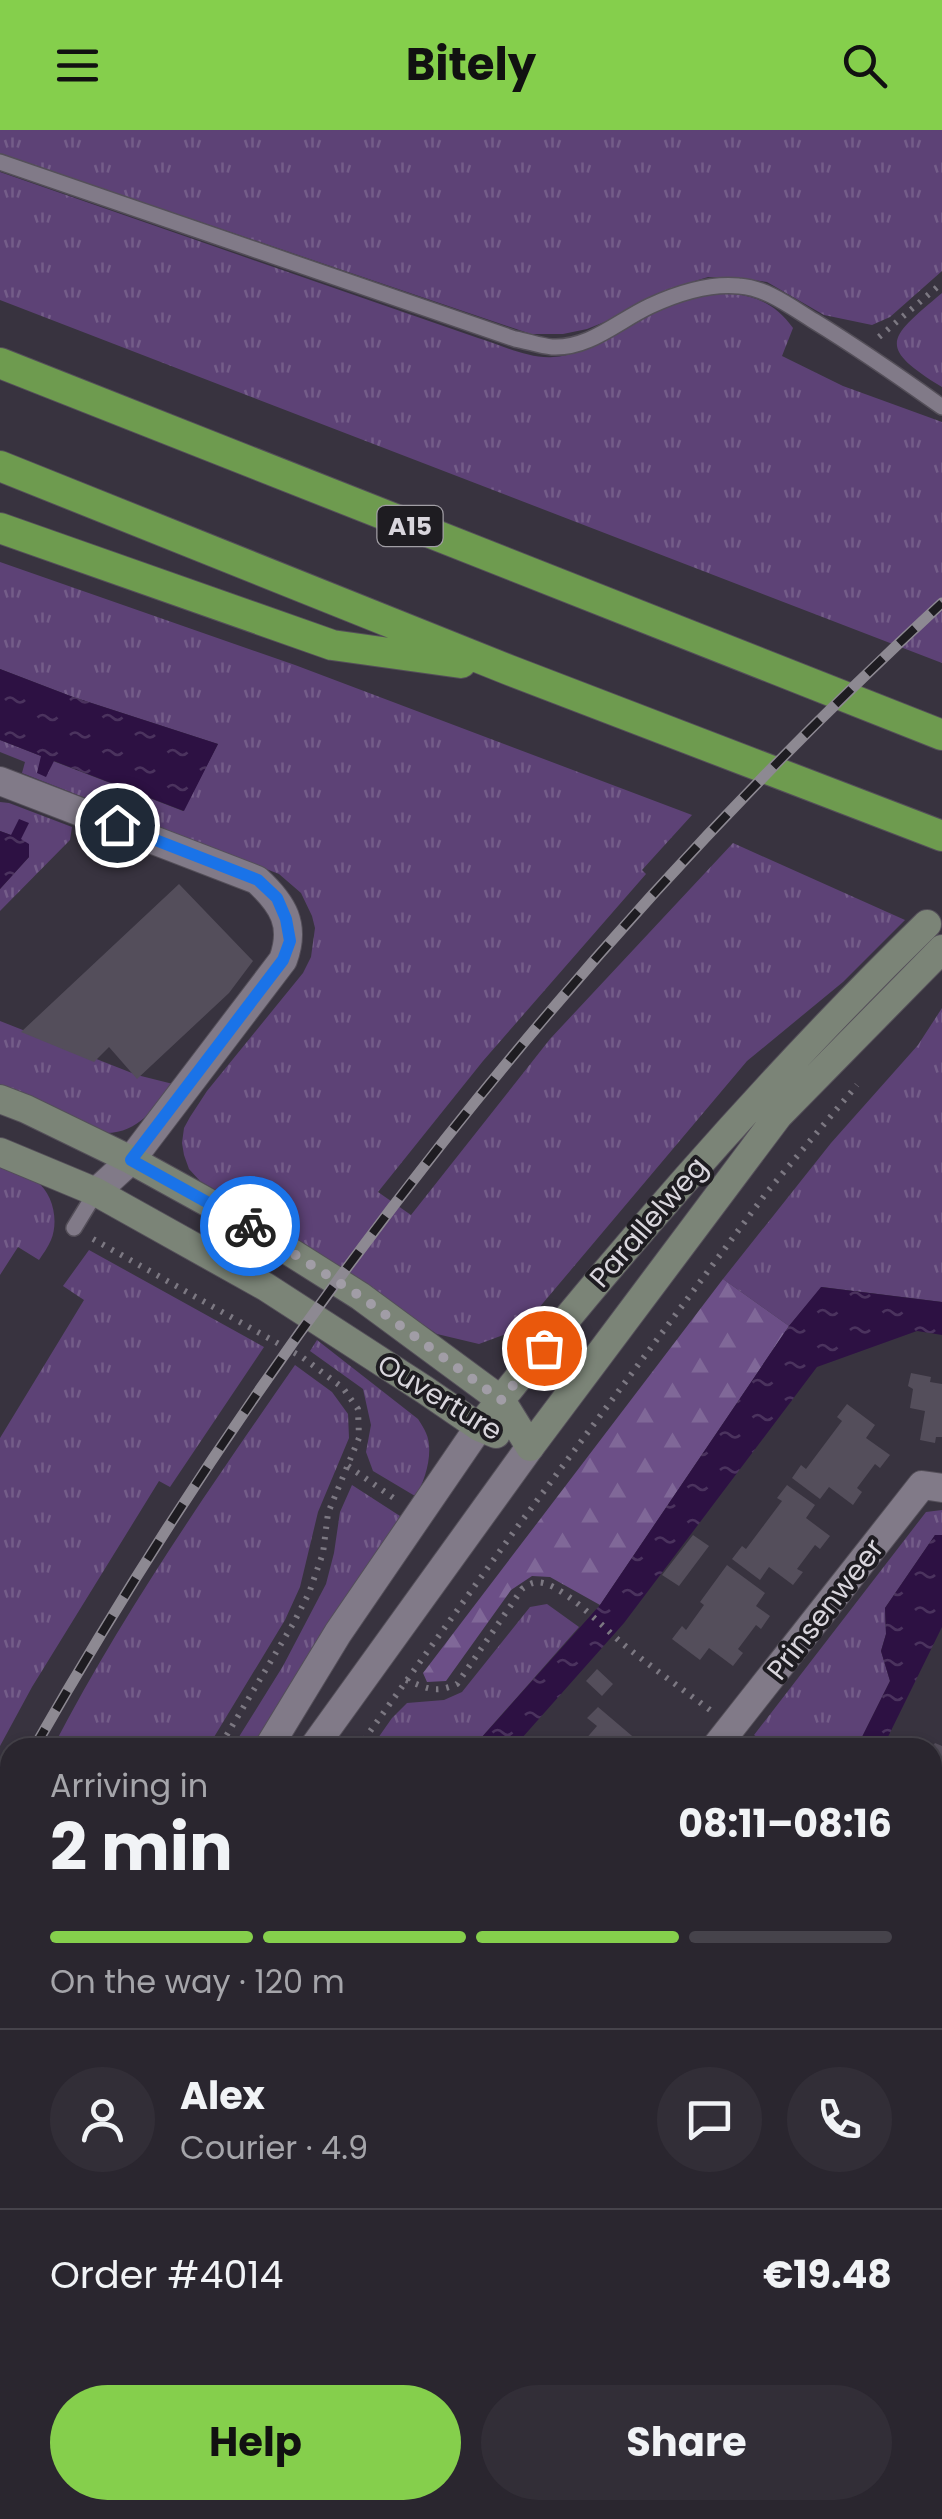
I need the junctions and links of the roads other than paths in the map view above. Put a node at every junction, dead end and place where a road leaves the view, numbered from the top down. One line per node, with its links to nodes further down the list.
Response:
1 (0, 162): 3 (lane)
2 (0, 363): 7 (highway, A15)
3 (942, 406)
4 (0, 466): 6 (highway)
5 (0, 528): 6 (highway)
6 (508, 670): 11 (highway)
7 (819, 688): 8 (highway, A15); 9 (highway, A15)
8 (942, 716)
9 (942, 735)
10 (0, 781): 16 (street)
11 (942, 836)
12 (927, 924): 19 (main road, Parallelweg)
13 (942, 949): 21 (main road, Parallelweg)
14 (0, 1099): 16 (main road, Ouverture)
15 (0, 1152): 17 (main road, Ouverture)
16 (131, 1160): 17 (street); 19 (main road, Ouverture)
17 (96, 1192): 18 (lane); 20 (main road, Ouverture)
18 (74, 1228)
19 (501, 1400): 20 (main road, Parallelweg); 21 (main road, Ouverture)
20 (479, 1427): 21 (main road, Ouverture); 24 (street, Parallelweg)
21 (530, 1447): 25 (street, Parallelweg)
22 (942, 1488): 23 (street, Prinsenweer)
23 (724, 1737)
24 (274, 1738)
25 (320, 1738)

